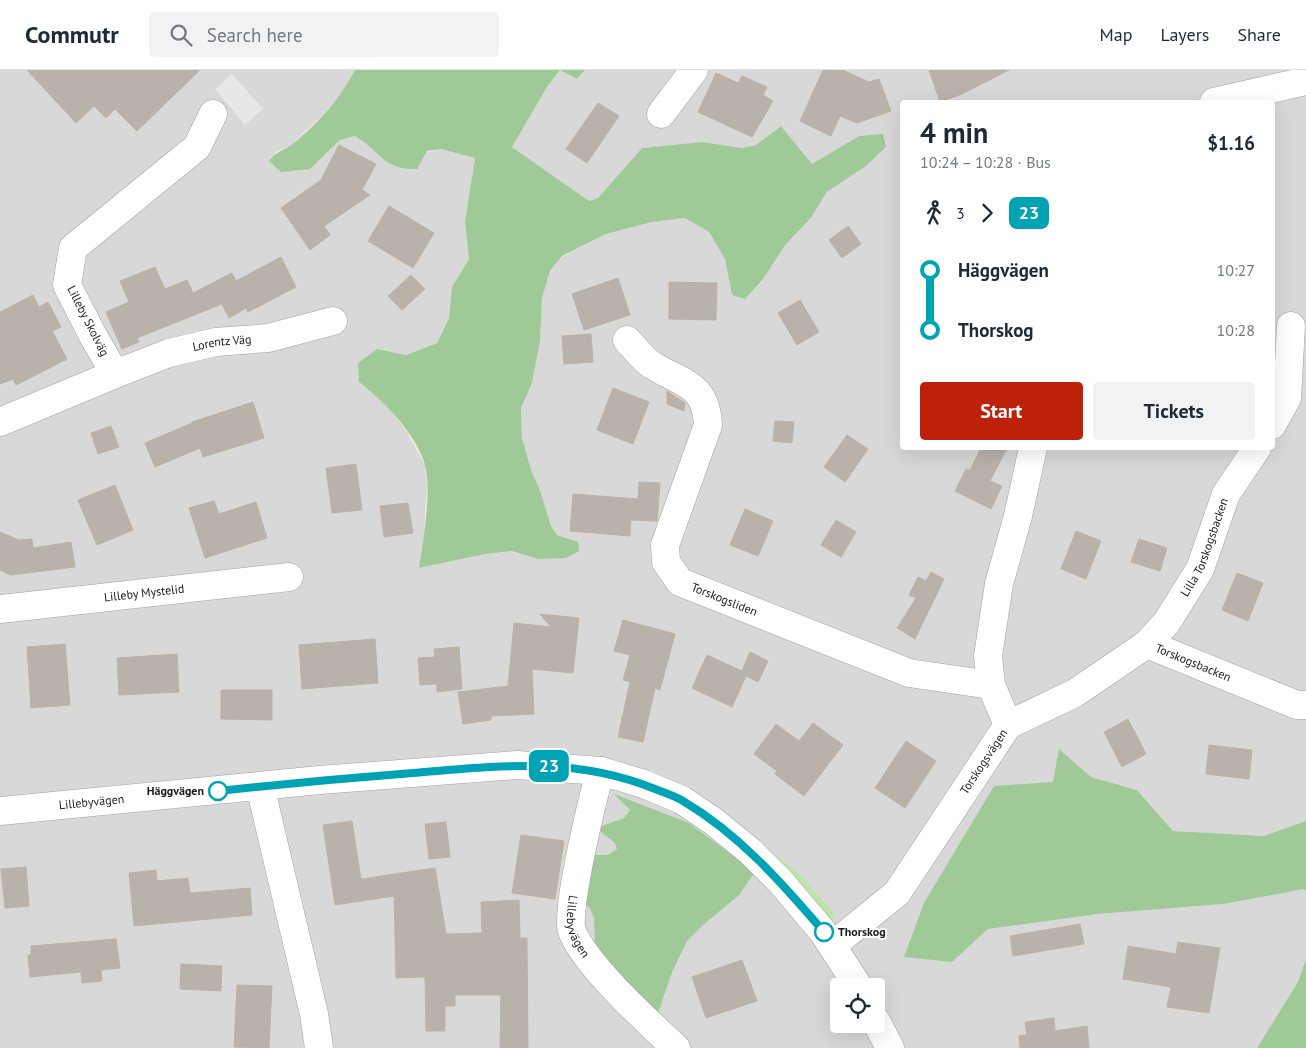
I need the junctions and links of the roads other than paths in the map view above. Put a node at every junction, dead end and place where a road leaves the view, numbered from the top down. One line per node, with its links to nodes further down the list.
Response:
1 (694, 70): 5 (street)
2 (1306, 81): 3 (street)
3 (1223, 100)
4 (213, 114): 9 (street, Lilleby Skolväg)
5 (661, 114)
6 (333, 321): 9 (street, Lorentz Väg)
7 (1291, 326): 10 (street)
8 (627, 340): 17 (street, Torskogsliden)
9 (116, 374): 11 (street)
10 (1275, 420)
11 (0, 422)
12 (1033, 450): 17 (street, Torskogsvägen)
13 (1256, 450): 16 (street, Lilla Torskogsbacken)
14 (289, 577): 15 (street, Lilleby Mystelid)
15 (0, 609)
16 (1147, 644): 18 (street, Torskogsbacken); 19 (street, Torskogsbacken)
17 (991, 684): 19 (street, Torskogsvägen)
18 (1306, 705)
19 (1008, 725): 23 (street, Torskogsvägen)
20 (602, 771): 21 (street, Lillebyvägen); 23 (street, Lillebyvägen); 27 (street, Lillebyvägen)
21 (260, 786): 22 (street, Lillebyvägen); 26 (street)
22 (0, 811)
23 (833, 945): 24 (street, Lillebyvägen)
24 (853, 978)
25 (882, 1033): 28 (street)
26 (319, 1048)
27 (676, 1048)
28 (890, 1048)

